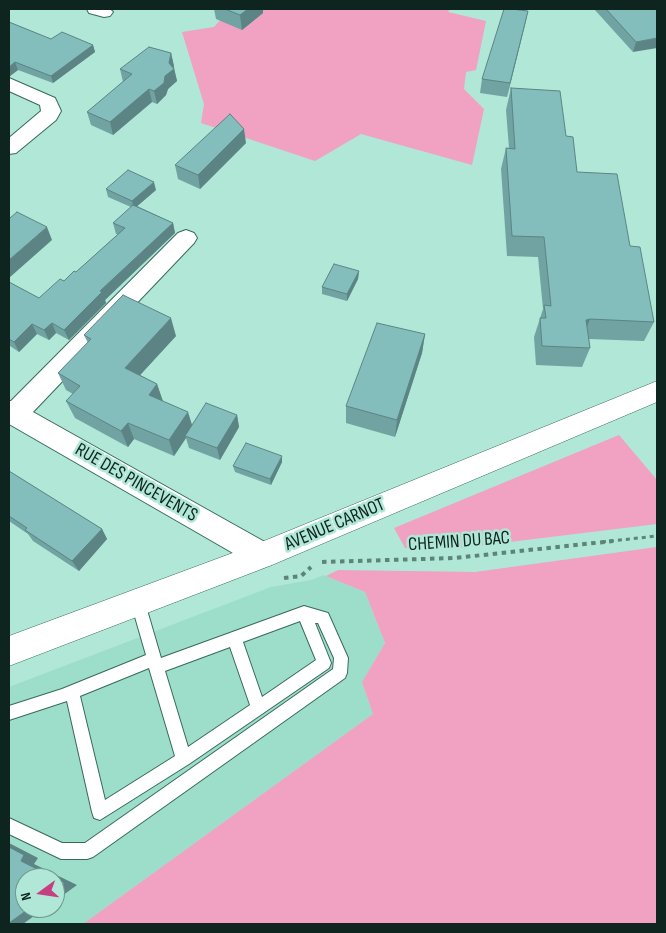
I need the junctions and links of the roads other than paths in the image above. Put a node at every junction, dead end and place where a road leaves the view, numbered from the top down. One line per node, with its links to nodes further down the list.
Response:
1 (9, 84): 2 (street)
2 (9, 148)
3 (186, 238): 5 (street)
4 (657, 391): 6 (main road, AVENUE CARNOT)
5 (12, 413): 6 (street, RUE DES PINCEVENTS)
6 (262, 555): 7 (main road, AVENUE CARNOT)
7 (138, 602): 10 (main road, AVENUE CARNOT); 11 (lane)
8 (304, 613): 9 (lane); 13 (lane); 16 (lane)
9 (234, 638): 11 (lane); 13 (lane)
10 (9, 651)
11 (155, 663): 12 (lane); 15 (lane)
12 (72, 691): 14 (lane); 15 (lane)
13 (258, 708): 15 (lane)
14 (9, 713)
15 (184, 759)
16 (9, 826)

